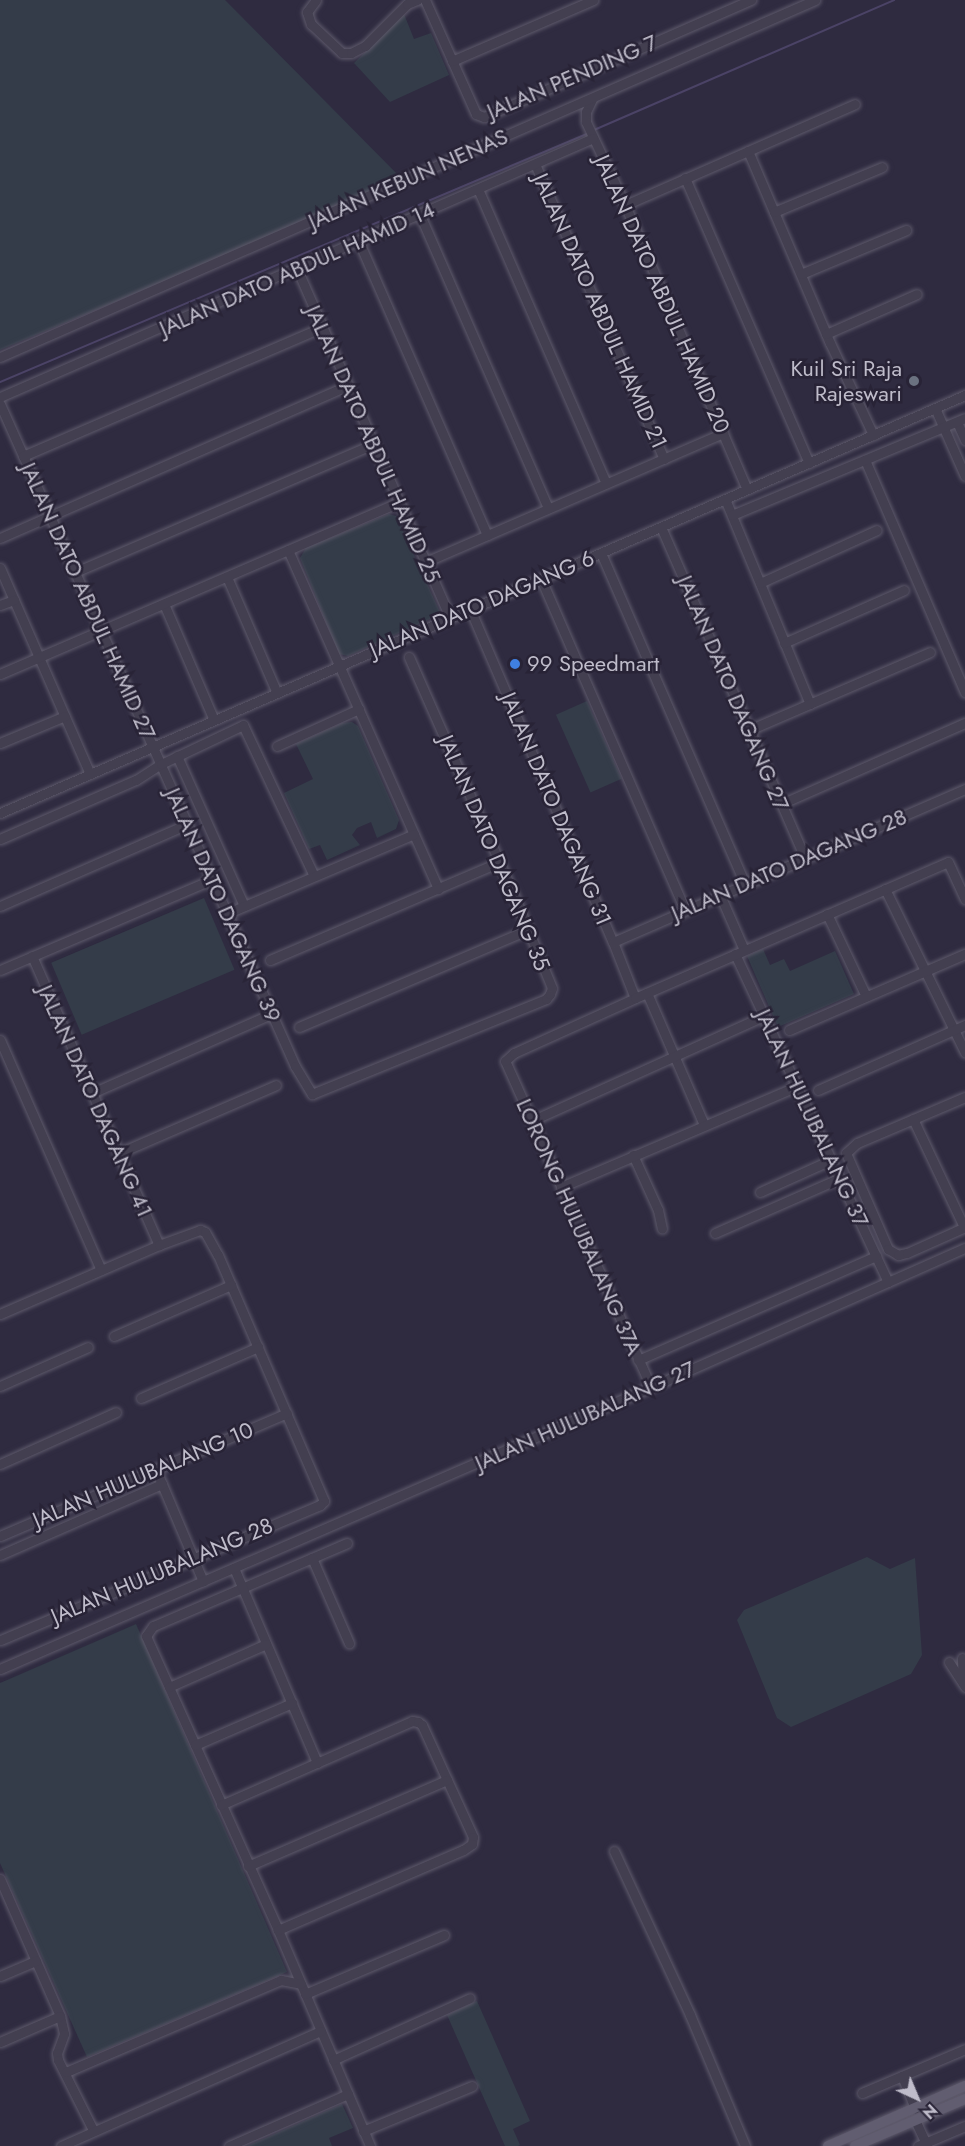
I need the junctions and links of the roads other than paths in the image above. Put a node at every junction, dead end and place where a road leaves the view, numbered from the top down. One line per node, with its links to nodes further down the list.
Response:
1 (417, 0): 6 (street)
2 (425, 0): 7 (street, JALAN PENDING 7)
3 (593, 0): 7 (street)
4 (751, 0): 7 (street, JALAN PENDING 7)
5 (815, 0): 8 (street, JALAN KEBUN NENAS)
6 (314, 2)
7 (452, 61)
8 (592, 99): 10 (street, JALAN DATO ABDUL HAMID 20); 26 (street, JALAN KEBUN NENAS)
9 (855, 105): 11 (street)
10 (593, 138): 12 (street, JALAN DATO ABDUL HAMID 14); 16 (street, JALAN DATO ABDUL HAMID 20)
11 (748, 151): 14 (street); 17 (street)
12 (536, 164): 15 (street, JALAN DATO ABDUL HAMID 14); 39 (street, JALAN DATO ABDUL HAMID 21)
13 (882, 167): 17 (street)
14 (685, 178): 16 (street); 41 (street)
15 (478, 189): 18 (street, JALAN DATO ABDUL HAMID 14); 43 (street)
16 (625, 205): 34 (street, JALAN DATO ABDUL HAMID 20)
17 (774, 212): 22 (street)
18 (420, 215): 20 (street, JALAN DATO ABDUL HAMID 14); 47 (street)
19 (906, 230): 22 (street)
20 (359, 242): 21 (street, JALAN DATO ABDUL HAMID 14); 52 (street)
21 (297, 269): 24 (street, JALAN DATO ABDUL HAMID 25); 29 (street, JALAN DATO ABDUL HAMID 14)
22 (801, 274): 25 (street)
23 (917, 294): 25 (street)
24 (322, 327): 27 (street, JALAN DATO ABDUL HAMID 25); 38 (street)
25 (826, 334): 35 (street)
26 (0, 357)
27 (348, 385): 37 (street, JALAN DATO ABDUL HAMID 25); 49 (street)
28 (965, 395): 31 (street, JALAN DATO DAGANG 6)
29 (0, 397)
30 (0, 404): 38 (street, JALAN DATO ABDUL HAMID 27)
31 (935, 408): 33 (street); 35 (street, JALAN DATO DAGANG 6)
32 (961, 420): 33 (street); 36 (street)
33 (944, 428): 40 (street); 42 (street)
34 (723, 433): 39 (street); 44 (street, JALAN DATO ABDUL HAMID 20)
35 (873, 435): 41 (street, JALAN DATO DAGANG 6)
36 (965, 440)
37 (374, 444): 46 (street, JALAN DATO ABDUL HAMID 25); 58 (street)
38 (23, 456): 49 (street, JALAN DATO ABDUL HAMID 27)
39 (664, 459): 43 (street)
40 (865, 460): 48 (street); 75 (street)
41 (809, 463): 44 (street, JALAN DATO DAGANG 6)
42 (965, 476)
43 (606, 483): 47 (street)
44 (747, 489): 45 (street, JALAN DATO DAGANG 6)
45 (725, 499): 48 (street); 50 (street, JALAN DATO DAGANG 6)
46 (399, 502): 54 (street); 56 (street, JALAN DATO ABDUL HAMID 25)
47 (548, 508): 52 (street)
48 (732, 515): 61 (street)
49 (50, 516): 53 (street); 58 (street, JALAN DATO ABDUL HAMID 27)
50 (661, 527): 55 (street, JALAN DATO DAGANG 6); 82 (street, JALAN DATO DAGANG 27)
51 (877, 530): 61 (street)
52 (487, 535): 56 (street)
53 (0, 538)
54 (288, 550): 59 (street); 73 (street)
55 (601, 553): 60 (street, JALAN DATO DAGANG 6); 99 (street)
56 (425, 562): 67 (street, JALAN DATO ABDUL HAMID 25)
57 (0, 568): 63 (street)
58 (75, 572): 68 (street, JALAN DATO ABDUL HAMID 27)
59 (227, 577): 64 (street); 76 (street)
60 (541, 579): 66 (street, JALAN DATO DAGANG 6); 106 (street)
61 (760, 583): 69 (street)
62 (904, 590): 69 (street)
63 (14, 600): 65 (street); 71 (street)
64 (164, 604): 68 (street); 80 (street)
65 (0, 605)
66 (470, 609): 67 (street, JALAN DATO DAGANG 6); 110 (street, JALAN DATO DAGANG 31)
67 (450, 618): 73 (street, JALAN DATO DAGANG 6)
68 (101, 630): 71 (street); 85 (street, JALAN DATO ABDUL HAMID 27)
69 (784, 643): 77 (street)
70 (930, 652): 77 (street)
71 (39, 657): 74 (street); 79 (street)
72 (409, 657): 96 (street, JALAN DATO DAGANG 35)
73 (340, 666): 76 (street, JALAN DATO DAGANG 6); 78 (street)
74 (0, 674)
75 (965, 692)
76 (277, 693): 80 (street, JALAN DATO DAGANG 6)
77 (810, 704): 82 (street)
78 (359, 709): 84 (street); 93 (street)
79 (65, 716): 83 (street); 88 (street)
80 (214, 720): 85 (street, JALAN DATO DAGANG 6)
81 (965, 723): 90 (street)
82 (749, 730): 90 (street, JALAN DATO DAGANG 27)
83 (0, 743)
84 (277, 746)
85 (153, 747): 87 (street, JALAN DATO ABDUL HAMID 27); 88 (street, JALAN DATO DAGANG 6)
86 (177, 756): 87 (street); 97 (street); 105 (street)
87 (161, 764): 92 (street, JALAN DATO DAGANG 39); 94 (street)
88 (90, 774): 91 (street, JALAN DATO DAGANG 6)
89 (965, 789): 95 (street, JALAN DATO DAGANG 28)
90 (781, 804): 95 (street, JALAN DATO DAGANG 27)
91 (0, 813)
92 (188, 824): 98 (street, JALAN DATO DAGANG 39); 104 (street)
93 (414, 834): 97 (street); 100 (street)
94 (0, 839)
95 (805, 858): 99 (street, JALAN DATO DAGANG 28)
96 (500, 862): 100 (street); 109 (street, JALAN DATO DAGANG 35)
97 (314, 876): 105 (street)
98 (213, 879): 107 (street, JALAN DATO DAGANG 39); 113 (street)
99 (745, 884): 103 (street, JALAN DATO DAGANG 28)
100 (438, 889): 114 (street)
101 (885, 889): 102 (street); 108 (street); 116 (street)
102 (964, 893)
103 (720, 895): 106 (street, JALAN DATO DAGANG 28); 111 (street, JALAN HULUBALANG 37)
104 (0, 906)
105 (244, 906): 107 (street)
106 (685, 910): 110 (street, JALAN DATO DAGANG 28)
107 (228, 913): 120 (street, JALAN DATO DAGANG 39)
108 (827, 914): 111 (street); 118 (street)
109 (528, 930): 123 (street); 127 (street, JALAN DATO DAGANG 35)
110 (613, 942): 119 (street, JALAN DATO DAGANG 31)
111 (740, 952): 117 (street); 121 (street, JALAN HULUBALANG 37)
112 (965, 954): 116 (street)
113 (32, 956): 115 (street); 133 (street, JALAN DATO DAGANG 41)
114 (270, 960)
115 (0, 970)
116 (925, 971): 118 (street); 125 (street)
117 (647, 993): 119 (street); 129 (street)
118 (866, 996): 124 (street)
119 (635, 998): 136 (street, LORONG HULUBALANG 37A)
120 (271, 1014): 127 (street, JALAN DATO DAGANG 39); 133 (street)
121 (764, 1016): 129 (street); 131 (street, JALAN HULUBALANG 37)
122 (965, 1025): 125 (street)
123 (299, 1027)
124 (789, 1030)
125 (954, 1030): 128 (street); 132 (street)
126 (0, 1041): 150 (street)
127 (429, 1047)
128 (965, 1052)
129 (674, 1056): 136 (street); 137 (street)
130 (276, 1085): 138 (street)
131 (796, 1087): 137 (street); 140 (street, JALAN HULUBALANG 37)
132 (818, 1090)
133 (92, 1093): 138 (street, JALAN DATO DAGANG 41)
134 (965, 1097): 135 (street)
135 (913, 1119): 144 (street); 144 (street)
136 (531, 1121): 142 (street, LORONG HULUBALANG 37A)
137 (704, 1125): 139 (street)
138 (118, 1153): 147 (street, JALAN DATO DAGANG 41)
139 (633, 1155): 142 (street); 145 (street)
140 (831, 1160): 141 (street, JALAN HULUBALANG 37); 143 (street)
141 (840, 1178): 146 (street); 149 (street, JALAN HULUBALANG 37)
142 (561, 1187): 157 (street, LORONG HULUBALANG 37A)
143 (760, 1192)
144 (965, 1227)
145 (662, 1229)
146 (715, 1233)
147 (159, 1245): 150 (street); 152 (street)
148 (965, 1248): 151 (street, JALAN HULUBALANG 27)
149 (876, 1256): 151 (street, JALAN HULUBALANG 37); 157 (street)
150 (101, 1270): 153 (street)
151 (888, 1282): 159 (street, JALAN HULUBALANG 27)
152 (231, 1285): 154 (street); 156 (street)
153 (0, 1314)
154 (114, 1336)
155 (88, 1347): 158 (street)
156 (258, 1347): 160 (street); 162 (street)
157 (638, 1359): 159 (street, LORONG HULUBALANG 37A)
158 (0, 1386)
159 (651, 1387): 171 (street, JALAN HULUBALANG 27)
160 (141, 1398)
161 (116, 1412): 163 (street)
162 (287, 1413): 164 (street, JALAN HULUBALANG 10); 169 (street, JALAN HULUBALANG 28)
163 (0, 1464)
164 (156, 1470): 165 (street); 166 (street, JALAN HULUBALANG 10)
165 (162, 1484): 168 (street, JALAN HULUBALANG 10); 169 (street)
166 (0, 1536)
167 (347, 1543): 170 (street)
168 (0, 1555)
169 (193, 1557): 172 (street); 174 (street, JALAN HULUBALANG 28)
170 (312, 1558): 173 (street); 175 (street)
171 (234, 1568): 172 (street, JALAN HULUBALANG 27); 173 (street)
172 (203, 1581): 179 (street, JALAN HULUBALANG 27)
173 (242, 1588): 176 (street); 181 (street)
174 (0, 1640)
175 (349, 1643)
176 (266, 1644): 181 (street); 182 (street)
177 (962, 1658): 180 (street)
178 (949, 1662): 180 (street)
179 (0, 1669)
180 (964, 1685)
181 (169, 1688): 183 (street)
182 (292, 1703): 183 (street); 184 (street)
183 (195, 1745): 186 (street)
184 (317, 1763): 185 (street); 186 (street)
185 (447, 1780): 188 (street); 192 (street)
186 (221, 1805): 188 (street)
187 (615, 1851): 219 (street)
188 (248, 1866): 192 (street)
189 (0, 1879): 190 (street)
190 (11, 1904): 191 (street); 194 (street)
191 (0, 1909)
192 (278, 1930): 196 (street)
193 (444, 1935): 196 (street)
194 (36, 1960): 195 (street); 198 (street)
195 (0, 1976)
196 (303, 1989): 199 (street); 203 (street)
197 (470, 1998): 202 (street)
198 (60, 2016): 200 (street); 203 (street)
199 (321, 2031): 202 (street); 213 (street)
200 (0, 2042)
201 (965, 2049): 204 (street)
202 (333, 2060): 208 (street)
203 (66, 2072): 213 (street)
204 (902, 2076): 207 (street); 210 (street)
205 (472, 2086): 214 (street)
206 (965, 2086): 210 (main road)
207 (862, 2093)
208 (348, 2094): 214 (street); 217 (street)
209 (965, 2099): 211 (main road)
210 (915, 2108): 220 (main road)
211 (915, 2120): 215 (street); 221 (main road)
212 (965, 2126): 215 (street)
213 (93, 2130): 216 (street)
214 (363, 2131): 218 (street)
215 (923, 2145)
216 (61, 2146)
217 (229, 2146)
218 (370, 2146)
219 (745, 2146)
220 (828, 2146)
221 (855, 2146)

